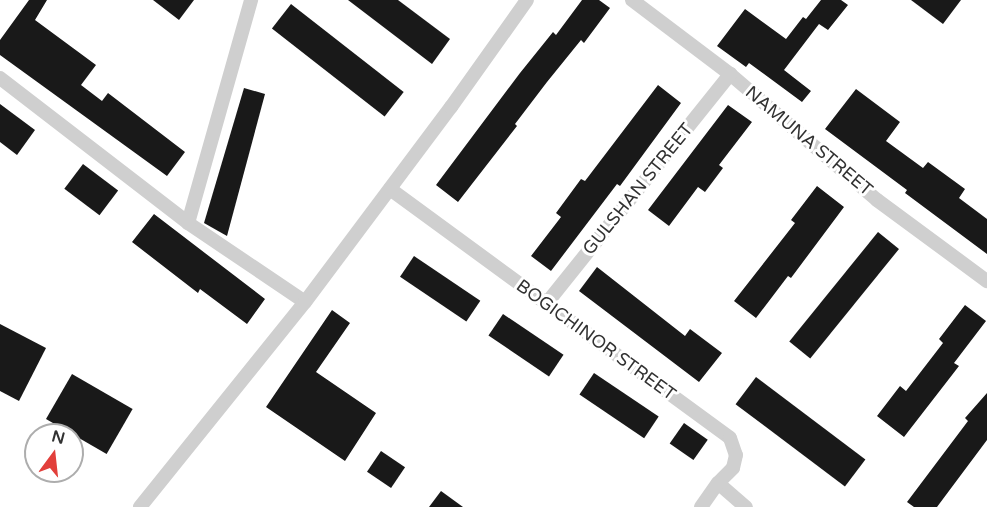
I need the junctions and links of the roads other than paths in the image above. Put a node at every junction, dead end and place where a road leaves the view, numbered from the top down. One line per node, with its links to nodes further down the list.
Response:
1 (251, 0): 7 (street)
2 (527, 0): 6 (street)
3 (633, 0): 4 (street, NAMUNA STREET)
4 (730, 74): 8 (street, NAMUNA STREET); 10 (street, GULSHAN STREET)
5 (0, 78): 7 (street)
6 (390, 189): 9 (street); 10 (street, BOGICHINOR STREET)
7 (188, 223): 9 (street)
8 (987, 281)
9 (304, 302): 12 (street)
10 (546, 304): 11 (street, BOGICHINOR STREET)
11 (718, 483): 13 (street); 14 (street)
12 (140, 507)
13 (701, 507)
14 (746, 507)

